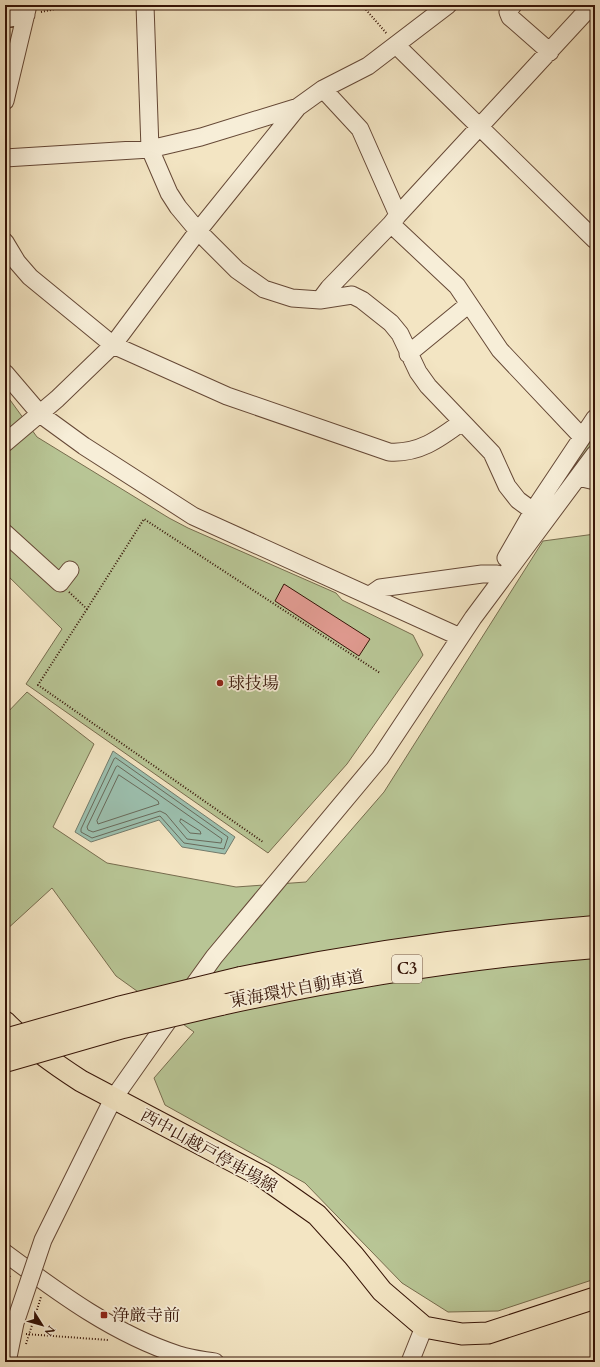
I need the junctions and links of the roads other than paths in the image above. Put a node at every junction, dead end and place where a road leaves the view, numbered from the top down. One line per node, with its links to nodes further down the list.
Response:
1 (145, 5): 13 (street)
2 (448, 5): 7 (street)
3 (513, 5): 8 (street)
4 (592, 5): 8 (street)
5 (27, 10): 6 (street); 10 (street)
6 (5, 19)
7 (396, 45): 9 (street); 12 (street)
8 (550, 52): 12 (street)
9 (324, 89): 11 (street); 15 (street)
10 (5, 101)
11 (298, 107): 13 (street); 16 (street)
12 (480, 127): 15 (street); 17 (street)
13 (150, 149): 14 (street); 16 (street)
14 (5, 158)
15 (395, 220): 19 (street); 20 (street)
16 (198, 231): 19 (street); 21 (street)
17 (595, 240)
18 (5, 242): 21 (street)
19 (320, 300): 22 (street)
20 (469, 304): 22 (street); 27 (street)
21 (113, 345): 24 (street); 26 (street)
22 (408, 354): 26 (street)
23 (5, 373): 24 (street)
24 (40, 414): 28 (street); 36 (street)
25 (595, 418): 27 (street)
26 (462, 422): 32 (street)
27 (582, 437): 32 (street)
28 (5, 443)
29 (595, 454): 30 (street)
30 (578, 476): 31 (street); 37 (street)
31 (595, 481)
32 (533, 510): 34 (street)
33 (5, 533): 35 (street)
34 (497, 574): 36 (street); 37 (street)
35 (65, 577)
36 (370, 595): 38 (street)
37 (473, 618): 38 (street)
38 (460, 637): 44 (street)
39 (595, 927): 42 (highway, 東海環状自動車道 / C3, bridge)
40 (595, 947): 43 (highway, 東海環状自動車道 / C3, bridge)
41 (5, 1022): 44 (main road, 西中山越戸停車場線)
42 (5, 1040)
43 (5, 1061)
44 (113, 1099): 47 (main road, 西中山越戸停車場線); 48 (street, bridge)
45 (5, 1253): 49 (street)
46 (595, 1298): 47 (main road)
47 (424, 1327): 50 (street)
48 (7, 1362)
49 (215, 1362)
50 (410, 1362)

